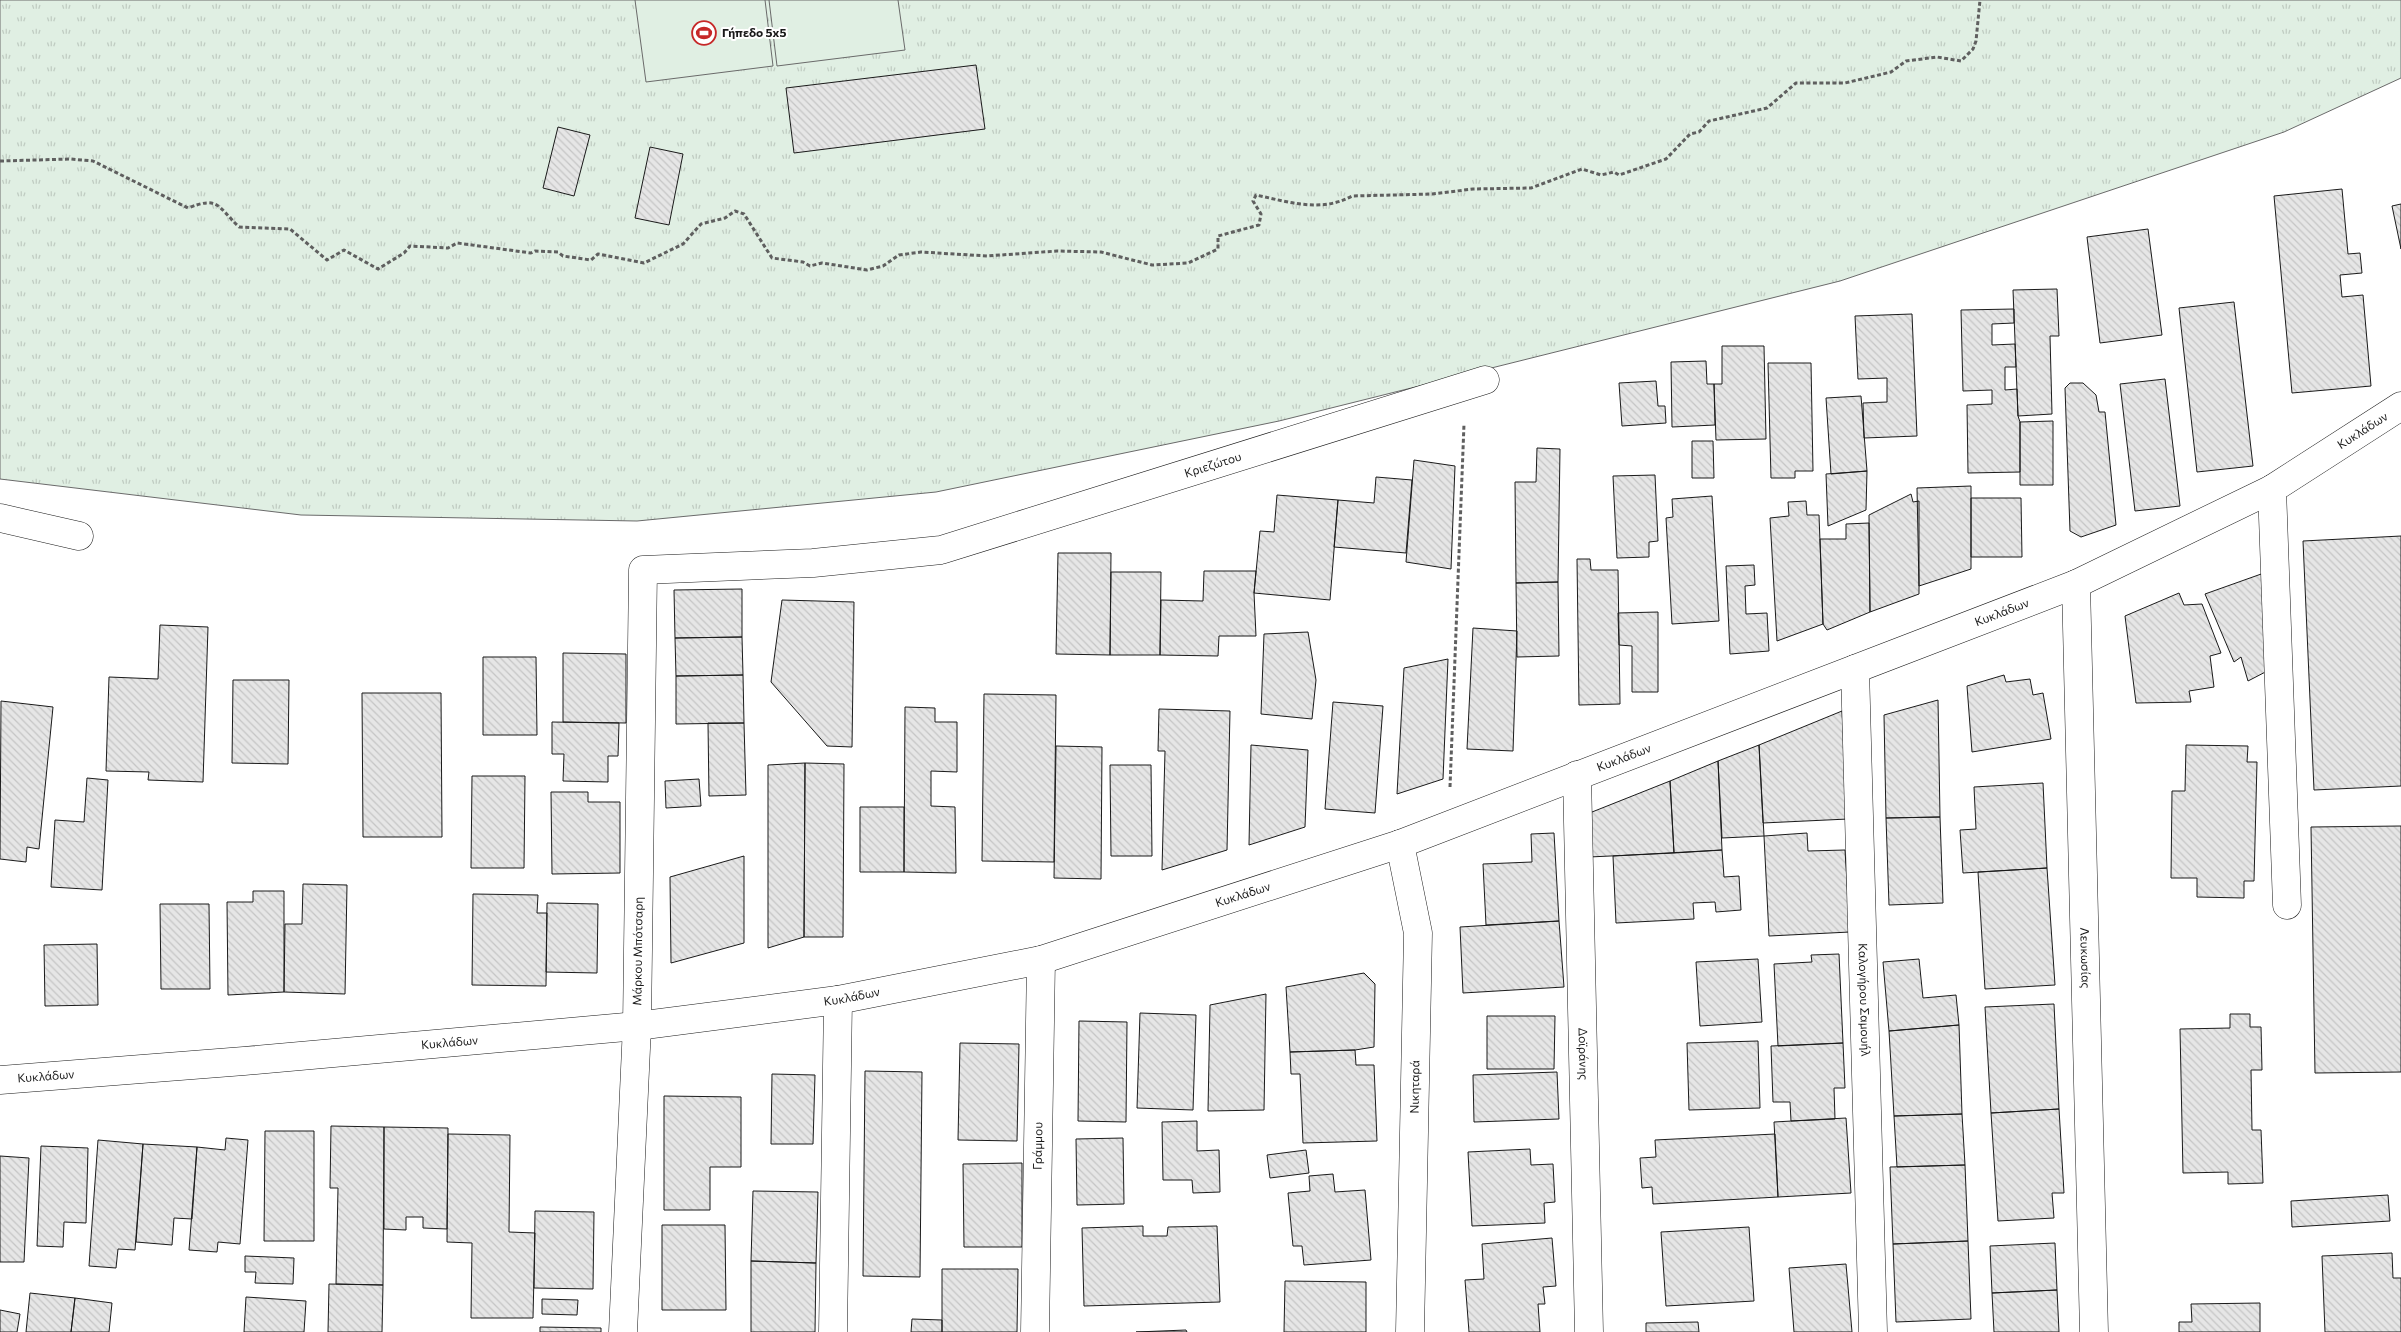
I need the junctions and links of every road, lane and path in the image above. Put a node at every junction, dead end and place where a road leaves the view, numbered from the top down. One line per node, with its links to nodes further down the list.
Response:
1 (1980, 0): 2 (path)
2 (0, 161)
3 (1485, 380): 9 (street, Κριεζώτου)
4 (2401, 406): 6 (street, Κυκλάδων)
5 (1464, 440): 13 (path)
6 (2272, 489): 10 (street, Κυκλάδων); 15 (street)
7 (0, 518): 8 (street)
8 (79, 536)
9 (643, 570): 18 (street, Μάρκου Μπότσαρη)
10 (2076, 584): 11 (street, Κυκλάδων); 26 (street, Λευκωσίας)
11 (1855, 669): 12 (street, Κυκλάδων); 25 (street, Καλογήρου Σαμουήλ)
12 (1576, 775): 14 (street, Κυκλάδων); 24 (street, Δοϊράνης)
13 (1450, 796)
14 (1400, 844): 16 (street, Κυκλάδων); 23 (street, Νικηταρά)
15 (2287, 905)
16 (1041, 960): 17 (street, Κυκλάδων); 22 (street, Γράμμου)
17 (838, 1000): 18 (street, Κυκλάδων); 21 (street)
18 (637, 1026): 19 (street, Κυκλάδων); 20 (street, Μάρκου Μπότσαρη)
19 (0, 1080)
20 (623, 1332)
21 (833, 1332)
22 (1035, 1332)
23 (1410, 1332)
24 (1589, 1332)
25 (1873, 1332)
26 (2094, 1332)

